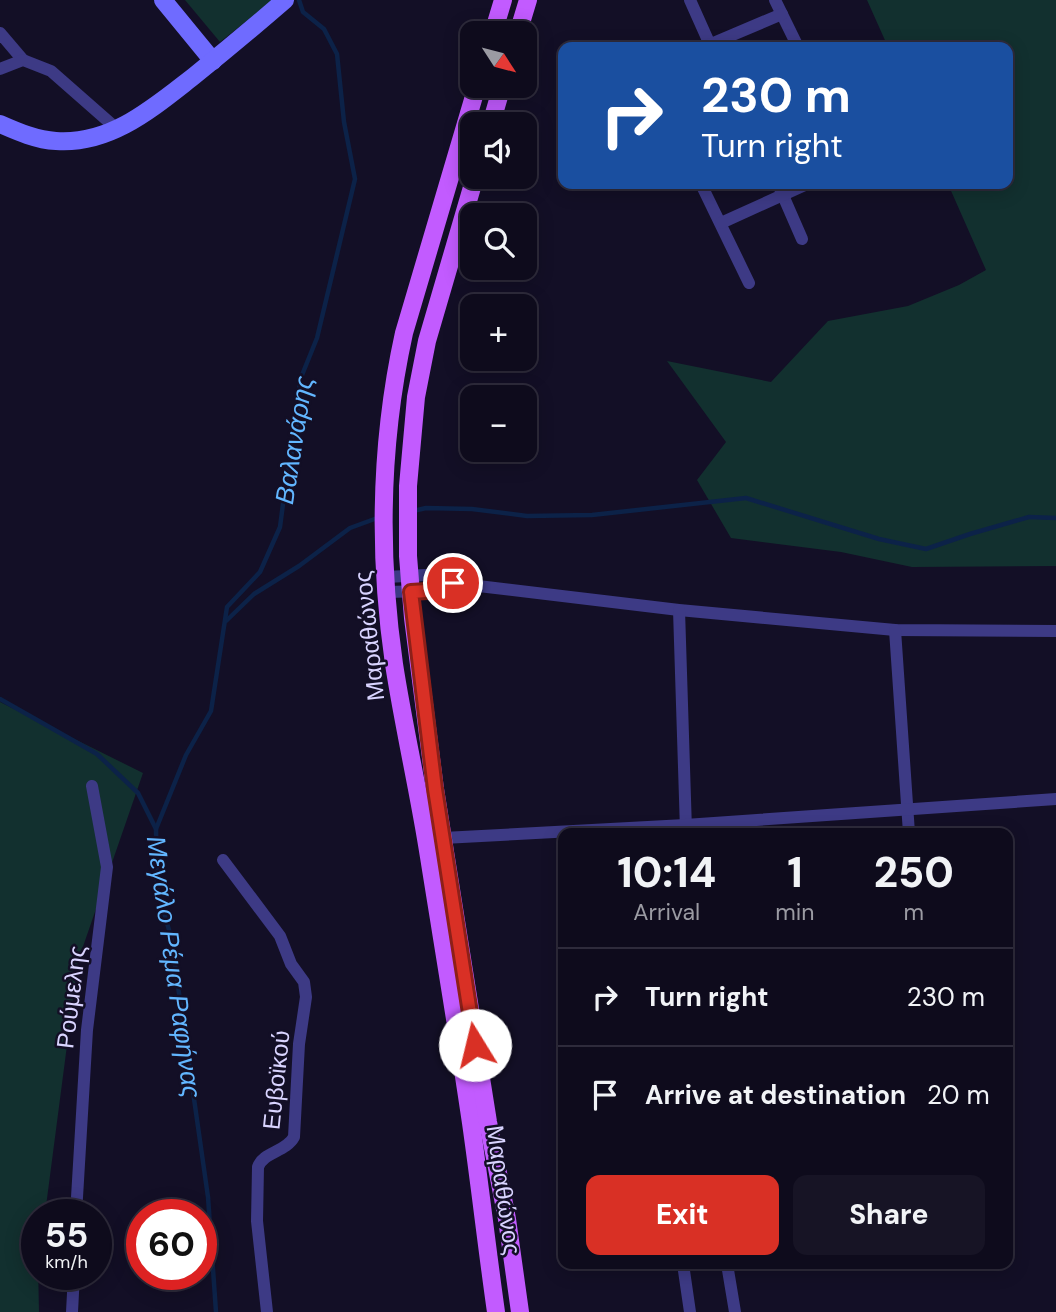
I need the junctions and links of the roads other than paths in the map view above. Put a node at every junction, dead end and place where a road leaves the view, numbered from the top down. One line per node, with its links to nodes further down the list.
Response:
1 (163, 0): 15 (street)
2 (285, 0): 15 (street)
3 (503, 0): 8 (main road)
4 (528, 0): 9 (main road)
5 (690, 0): 11 (street)
6 (775, 0): 7 (street)
7 (782, 14): 12 (street); 13 (street)
8 (497, 21)
9 (522, 21)
10 (0, 33): 14 (street)
11 (706, 42)
12 (717, 42)
13 (796, 42)
14 (23, 60): 16 (street); 19 (street)
15 (213, 61): 19 (street)
16 (0, 69)
17 (473, 98): 26 (main road, Μαραθώνος)
18 (0, 124): 19 (street)
19 (117, 129)
20 (471, 189): 27 (main road, Μαραθώνος)
21 (704, 189): 23 (street)
22 (781, 189): 23 (street); 24 (street)
23 (721, 223): 25 (street)
24 (802, 239)
25 (748, 283)
26 (386, 584): 27 (street); 46 (main road, Μαραθώνος)
27 (411, 584): 28 (street); 38 (main road, Μαραθώνος)
28 (679, 610): 29 (street); 34 (street)
29 (895, 631): 30 (street); 33 (street)
30 (1056, 632)
31 (92, 786): 40 (street, Ρούμελης)
32 (1056, 799): 33 (street)
33 (907, 808): 35 (street); 36 (street)
34 (686, 828)
35 (697, 828)
36 (909, 828)
37 (558, 834): 38 (street)
38 (443, 838): 47 (main road, Μαραθώνος)
39 (223, 860): 45 (street, Ευβοϊκού)
40 (77, 1199)
41 (684, 1269): 48 (street)
42 (728, 1269): 49 (street)
43 (73, 1290): 44 (street)
44 (72, 1312)
45 (267, 1312)
46 (496, 1312)
47 (518, 1312)
48 (690, 1312)
49 (735, 1312)

